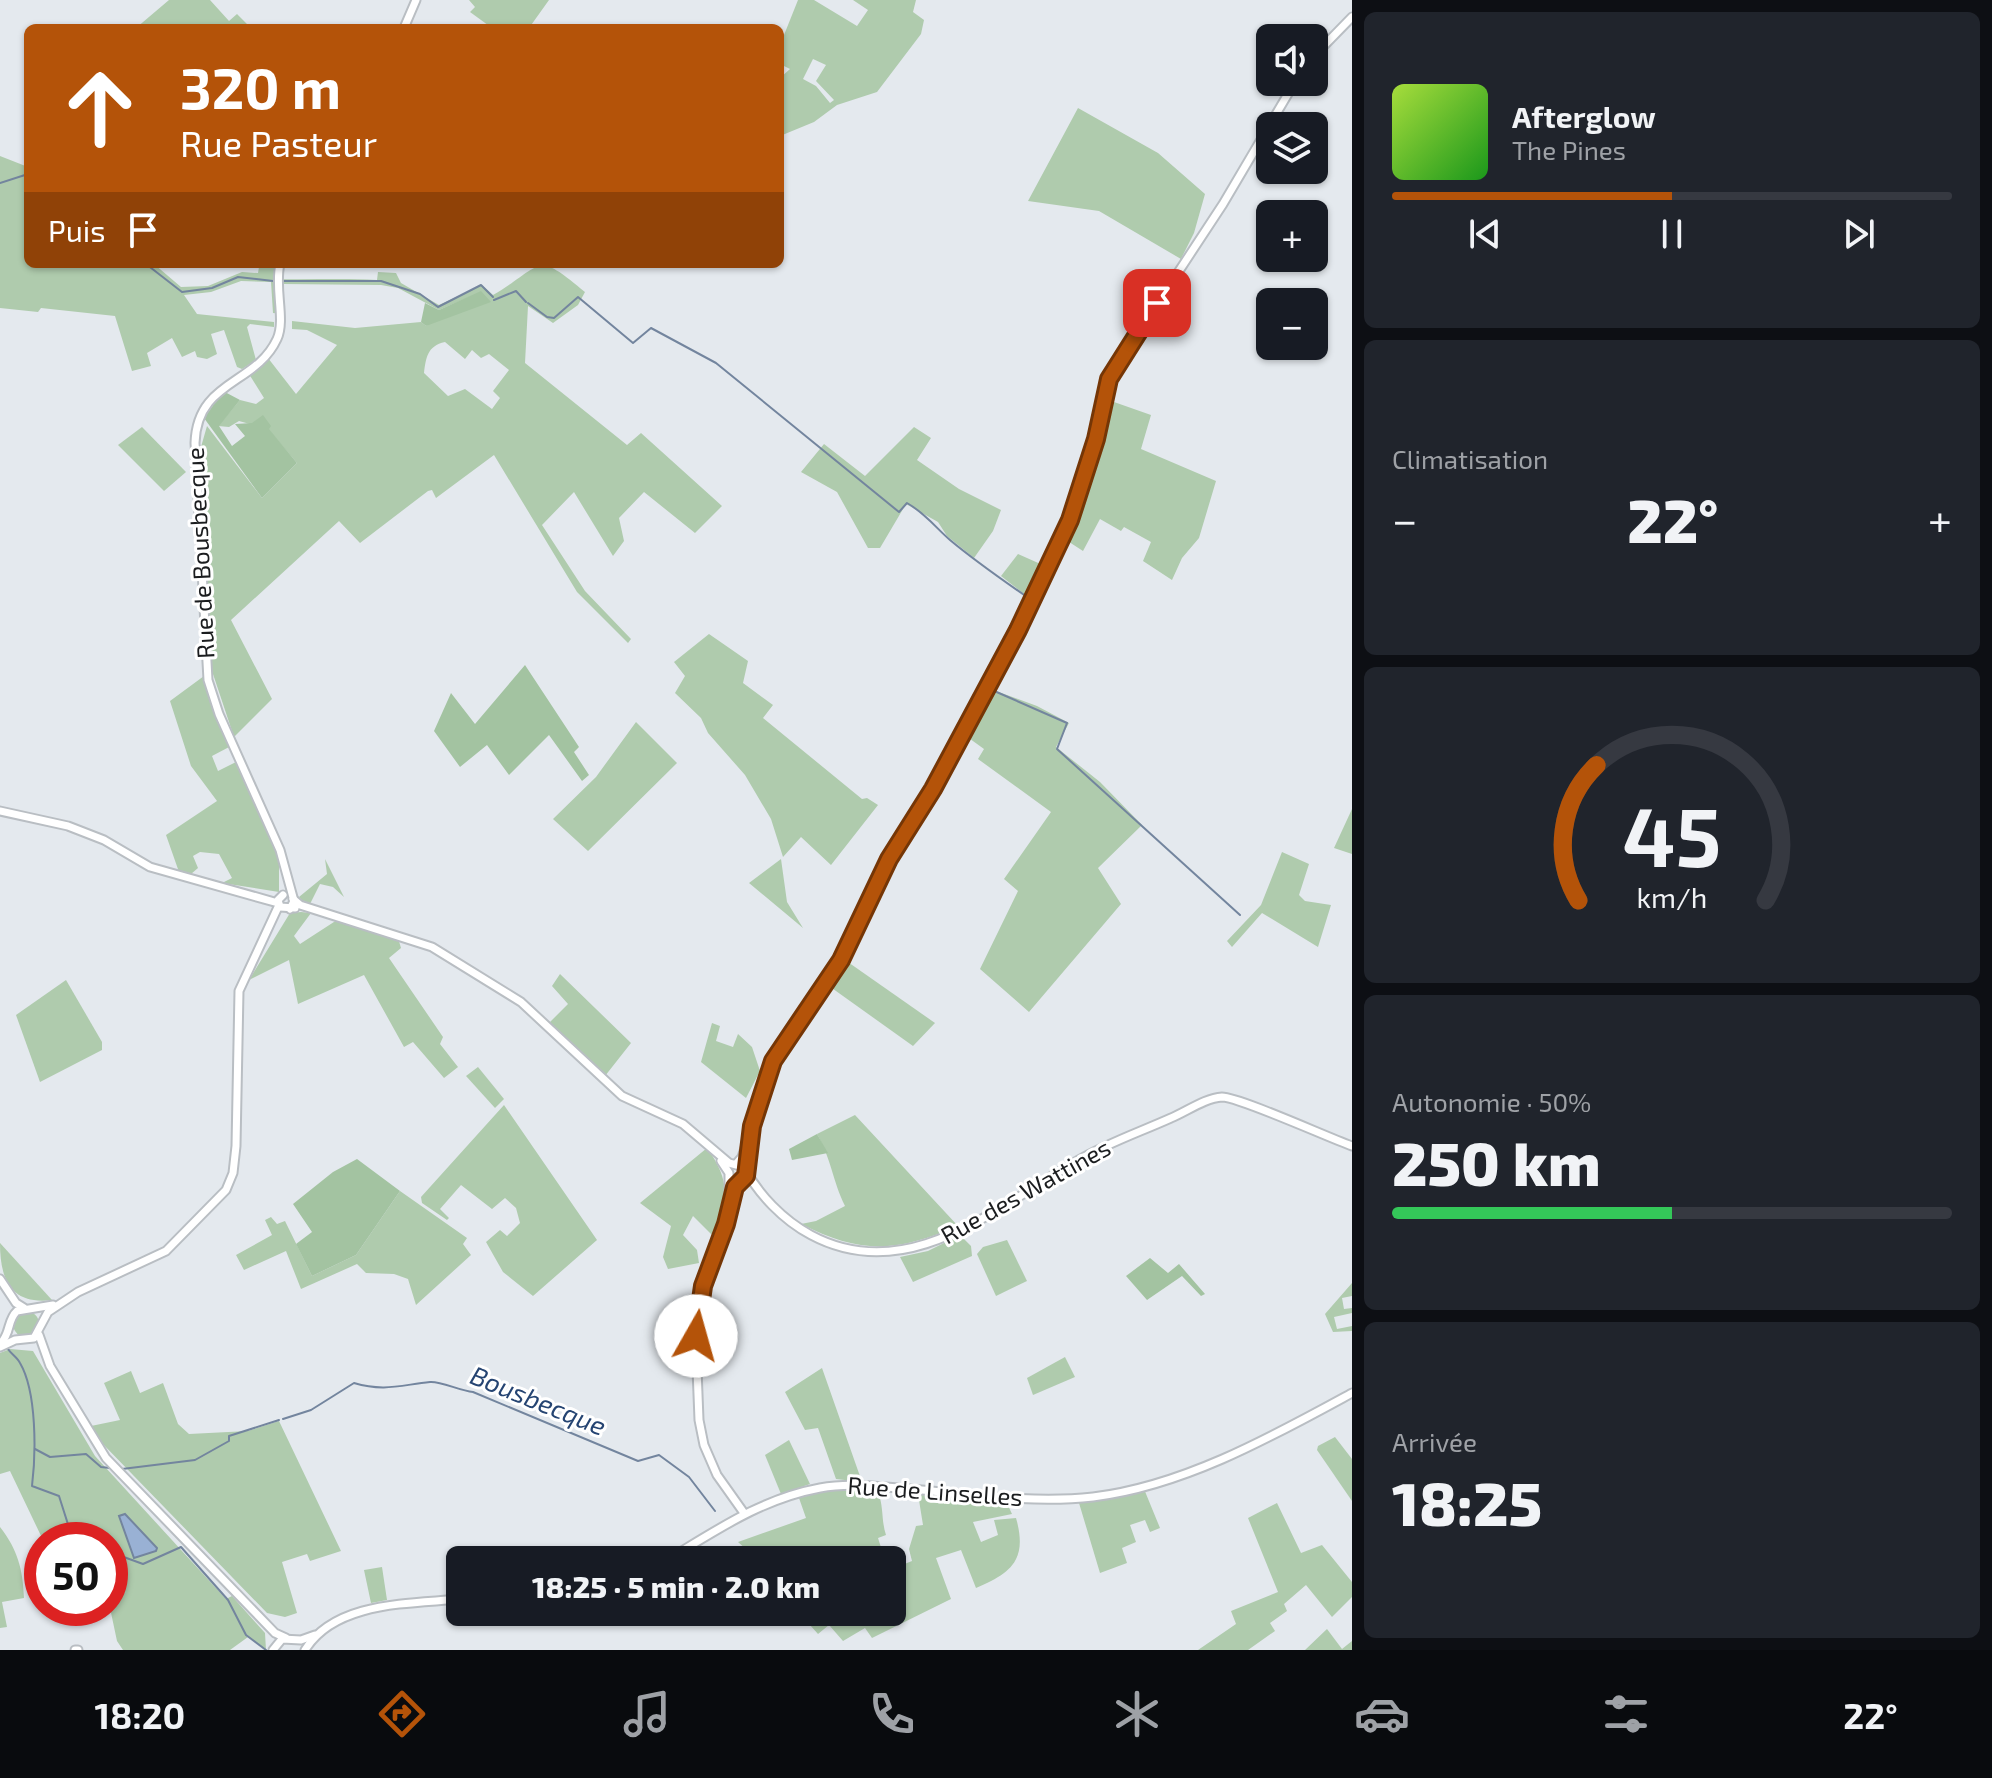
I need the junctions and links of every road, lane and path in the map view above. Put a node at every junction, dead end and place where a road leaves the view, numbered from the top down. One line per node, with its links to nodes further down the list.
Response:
1 (414, 0): 3 (main road)
2 (1352, 17): 4 (main road)
3 (406, 24)
4 (1328, 42)
5 (1287, 96): 16 (main road)
6 (279, 268): 8 (main road, Rue de Bousbecque)
7 (0, 811): 9 (main road)
8 (284, 862): 10 (main road, Rue de Bousbecque); 11 (main road, Rue de Bousbecque)
9 (246, 893): 10 (main road); 12 (main road)
10 (283, 894): 11 (main road); 12 (main road)
11 (293, 898): 13 (main road); 14 (main road)
12 (278, 904): 13 (main road); 15 (main road)
13 (289, 909): 14 (main road); 15 (main road)
14 (325, 912): 17 (main road)
15 (260, 948): 26 (main road)
16 (752, 1126): 19 (main road); 20 (main road)
17 (698, 1134): 19 (main road, Rue des Wattines); 21 (main road)
18 (1352, 1146): 23 (main road, Rue des Wattines)
19 (735, 1165): 20 (main road, Rue des Wattines); 21 (main road)
20 (746, 1172): 22 (main road); 23 (main road, Rue des Wattines)
21 (729, 1175): 22 (main road, Rue des Wattines); 24 (main road)
22 (740, 1182): 23 (main road, Rue des Wattines); 24 (main road)
23 (769, 1201)
24 (728, 1216): 36 (main road)
25 (0, 1280): 27 (main road); 28 (main road)
26 (62, 1301): 27 (main road); 29 (main road)
27 (29, 1309): 28 (main road); 29 (main road)
28 (11, 1317): 30 (main road)
29 (42, 1322): 31 (main road)
30 (10, 1327): 32 (main road); 33 (main road)
31 (40, 1333): 32 (main road); 34 (main road)
32 (24, 1340): 33 (main road); 34 (main road)
33 (0, 1345)
34 (50, 1366): 39 (main road)
35 (1352, 1393): 36 (main road, Rue de Linselles)
36 (741, 1514): 37 (main road, Rue de Linselles)
37 (690, 1546)
38 (446, 1601): 40 (main road)
39 (254, 1610): 41 (main road); 43 (main road)
40 (327, 1629): 42 (main road); 44 (main road)
41 (286, 1638): 42 (main road); 43 (main road)
42 (296, 1640): 44 (main road)
43 (273, 1649)
44 (305, 1650)

